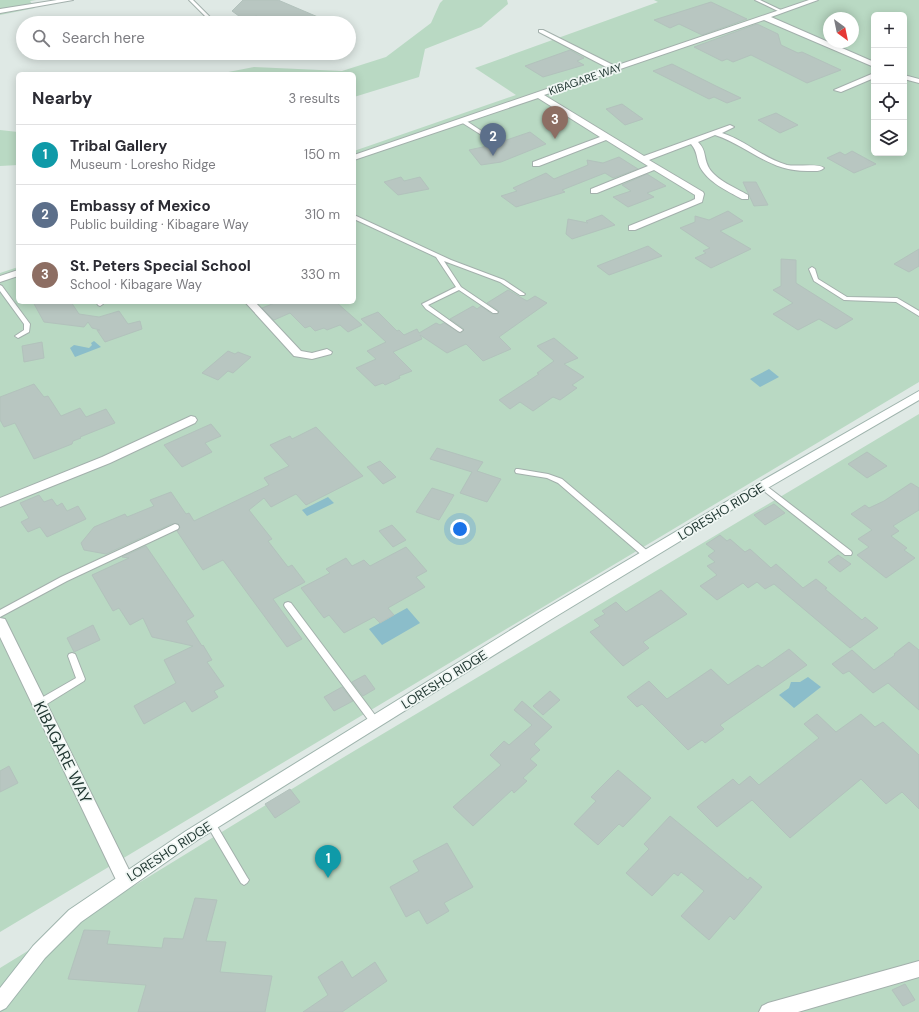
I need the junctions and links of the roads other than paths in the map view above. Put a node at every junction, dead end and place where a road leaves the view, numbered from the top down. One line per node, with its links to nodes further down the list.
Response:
1 (70, 0): 5 (street)
2 (191, 0): 7 (lane)
3 (757, 0): 6 (lane)
4 (815, 0): 6 (street, KIBAGARE WAY)
5 (0, 11)
6 (781, 11): 8 (street, KIBAGARE WAY)
7 (207, 16)
8 (764, 17): 10 (street); 11 (street, KIBAGARE WAY)
9 (541, 31): 11 (street)
10 (871, 64)
11 (615, 69): 18 (street, KIBAGARE WAY)
12 (871, 76): 17 (street)
13 (907, 78): 15 (street)
14 (907, 79): 16 (street)
15 (919, 81)
16 (919, 85)
17 (838, 90)
18 (539, 95): 19 (street, KIBAGARE WAY); 22 (street)
19 (463, 121): 23 (lane); 25 (street, KIBAGARE WAY)
20 (730, 127): 21 (street)
21 (715, 133): 24 (street); 29 (street)
22 (607, 137): 26 (street); 27 (street)
23 (493, 140)
24 (692, 141): 26 (street); 31 (street)
25 (356, 157)
26 (644, 159): 28 (street)
27 (536, 164)
28 (655, 166): 30 (street); 33 (street)
29 (820, 168)
30 (594, 191)
31 (745, 197)
32 (356, 218): 34 (lane)
33 (632, 228)
34 (437, 256): 39 (lane); 40 (lane)
35 (812, 269): 43 (lane)
36 (16, 274): 37 (street)
37 (0, 279)
38 (0, 288): 45 (lane)
39 (459, 288): 42 (lane); 44 (lane)
40 (522, 294)
41 (252, 304): 46 (street)
42 (496, 312)
43 (919, 314)
44 (460, 330)
45 (18, 336)
46 (326, 352)
47 (919, 396): 50 (street, LORESHO RIDGE)
48 (191, 420): 51 (street)
49 (518, 471): 54 (lane)
50 (762, 486): 53 (lane); 54 (street, LORESHO RIDGE)
51 (0, 503)
52 (175, 527): 56 (lane)
53 (848, 553)
54 (647, 555): 60 (street, LORESHO RIDGE)
55 (288, 605): 60 (lane)
56 (0, 614)
57 (0, 623): 59 (street, KIBAGARE WAY)
58 (72, 656): 59 (lane)
59 (39, 704): 62 (street, KIBAGARE WAY)
60 (375, 722): 61 (street, LORESHO RIDGE)
61 (211, 824): 62 (street, LORESHO RIDGE); 63 (lane)
62 (125, 880): 65 (street, LORESHO RIDGE)
63 (244, 880)
64 (919, 969): 66 (street)
65 (0, 1002)
66 (768, 1012)

